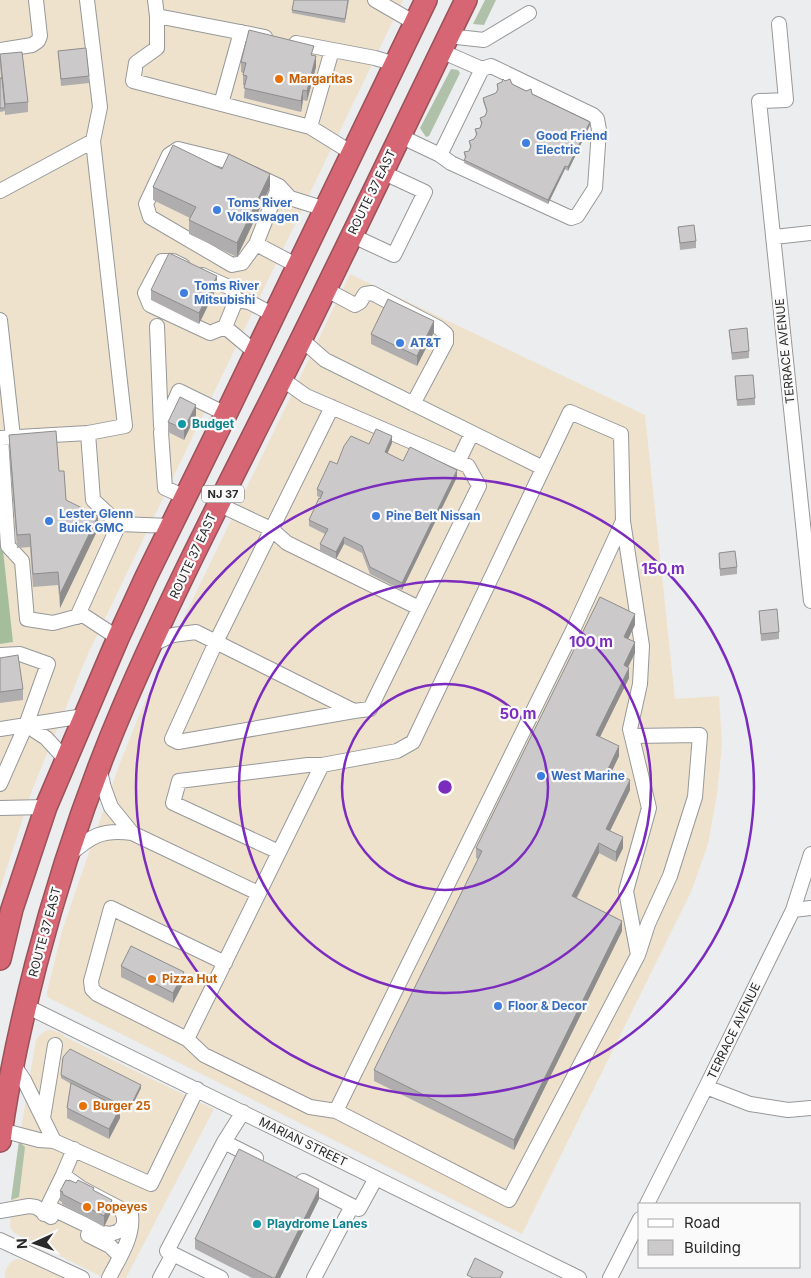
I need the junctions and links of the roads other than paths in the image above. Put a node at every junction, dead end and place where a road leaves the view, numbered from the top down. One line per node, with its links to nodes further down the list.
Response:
1 (36, 0): 13 (street)
2 (87, 0): 20 (street)
3 (155, 0): 8 (street)
4 (375, 0): 9 (street)
5 (426, 0): 9 (highway, NJ 37)
6 (466, 0): 12 (highway, ROUTE 37 EAST / NJ 37)
7 (529, 13): 12 (street)
8 (157, 16): 11 (street); 17 (street)
9 (415, 23): 15 (highway, NJ 37)
10 (779, 24): 29 (street, TERRACE AVENUE)
11 (241, 32): 14 (street); 17 (street)
12 (444, 44): 16 (street); 19 (highway, ROUTE 37 EAST / NJ 37)
13 (0, 50)
14 (332, 50): 15 (street); 18 (street)
15 (395, 64): 21 (highway, NJ 37)
16 (482, 69): 22 (street); 22 (street)
17 (221, 104): 18 (street)
18 (310, 127): 21 (street)
19 (400, 136): 22 (street); 23 (highway, ROUTE 37 EAST / NJ 37)
20 (93, 141): 25 (street); 47 (street)
21 (352, 153): 26 (highway, NJ 37)
22 (440, 155)
23 (382, 172): 28 (highway, ROUTE 37 EAST / NJ 37); 28 (street)
24 (279, 186): 26 (street); 30 (street); 30 (street)
25 (0, 191)
26 (325, 209): 31 (highway, NJ 37)
27 (811, 233): 29 (street)
28 (351, 236): 32 (highway, ROUTE 37 EAST / NJ 37)
29 (774, 237): 58 (street, TERRACE AVENUE)
30 (256, 244): 31 (street)
31 (298, 266): 34 (highway, NJ 37)
32 (325, 289): 38 (highway, ROUTE 37 EAST / NJ 37); 43 (street)
33 (236, 300): 34 (street); 37 (street); 37 (street)
34 (274, 315): 39 (highway, NJ 37)
35 (0, 320): 49 (street)
36 (158, 326): 41 (street)
37 (225, 327): 39 (street)
38 (301, 339): 40 (highway, ROUTE 37 EAST / NJ 37); 43 (street)
39 (256, 353): 45 (highway, NJ 37)
40 (282, 378): 44 (street); 53 (highway, ROUTE 37 EAST / NJ 37)
41 (160, 383): 42 (street); 46 (street)
42 (179, 391): 45 (street); 46 (street)
43 (413, 404): 48 (street)
44 (332, 408): 50 (street); 57 (street)
45 (226, 414): 52 (highway, NJ 37)
46 (161, 432): 52 (street)
47 (88, 433): 49 (street); 55 (street)
48 (472, 433): 50 (street); 51 (street)
49 (13, 437): 60 (street)
50 (458, 462): 59 (street)
51 (543, 468): 54 (street); 71 (street)
52 (184, 498): 56 (highway, NJ 37)
53 (218, 504): 57 (street); 63 (highway, ROUTE 37 EAST / NJ 37)
54 (624, 521): 69 (street); 94 (street)
55 (119, 524): 56 (street); 60 (street)
56 (171, 526): 61 (highway, NJ 37)
57 (271, 529): 59 (street); 62 (street)
58 (811, 601)
59 (419, 608): 65 (street)
60 (77, 617): 61 (street)
61 (118, 638): 66 (highway, NJ 37)
62 (216, 642): 63 (street); 65 (street); 65 (street)
63 (151, 645): 72 (highway, ROUTE 37 EAST / NJ 37)
64 (0, 655): 67 (street)
65 (354, 711)
66 (84, 716): 67 (street); 70 (highway, NJ 37)
67 (26, 725): 68 (street); 70 (street); 73 (street)
68 (0, 729)
69 (632, 736): 84 (street); 84 (street)
70 (67, 761): 74 (highway, NJ 37)
71 (322, 765): 77 (street); 77 (street)
72 (99, 768): 76 (street); 79 (highway, ROUTE 37 EAST / NJ 37)
73 (0, 784)
74 (46, 807): 75 (street); 81 (highway, NJ 37)
75 (0, 808)
76 (132, 833): 79 (street); 80 (street)
77 (279, 852): 80 (street)
78 (811, 854): 83 (street, TERRACE AVENUE)
79 (66, 857): 87 (highway, ROUTE 37 EAST / NJ 37)
80 (258, 893): 86 (street)
81 (6, 907): 85 (highway, NJ 37)
82 (811, 908): 83 (street)
83 (793, 910): 91 (street, TERRACE AVENUE)
84 (638, 955): 94 (street)
85 (0, 959)
86 (225, 963): 88 (street); 88 (street)
87 (26, 1006): 90 (highway, ROUTE 37 EAST / NJ 37); 92 (street, MARIAN STREET)
88 (187, 1038): 94 (street)
89 (55, 1045): 96 (street)
90 (13, 1064): 96 (street); 97 (highway, ROUTE 37 EAST / NJ 37)
91 (706, 1088): 93 (street); 105 (street, TERRACE AVENUE)
92 (197, 1090): 95 (street, MARIAN STREET); 100 (street)
93 (811, 1108)
94 (336, 1111)
95 (243, 1112): 99 (street); 104 (street, MARIAN STREET)
96 (43, 1118): 98 (street)
97 (1, 1136): 98 (street)
98 (54, 1141): 100 (street)
99 (224, 1142): 101 (street); 111 (street)
100 (74, 1149): 102 (street)
101 (266, 1163)
102 (63, 1175): 108 (street); 108 (street); 112 (street)
103 (292, 1176): 106 (street)
104 (376, 1178): 106 (street); 118 (street, MARIAN STREET)
105 (648, 1203)
106 (352, 1206): 117 (street)
107 (0, 1211): 108 (street)
108 (44, 1214): 112 (street)
109 (638, 1223): 119 (street)
110 (0, 1240): 113 (street)
111 (173, 1254): 115 (street); 116 (street)
112 (120, 1256): 114 (street)
113 (82, 1278)
114 (109, 1278)
115 (160, 1278)
116 (221, 1278)
117 (314, 1278)
118 (579, 1278)
119 (610, 1278)

